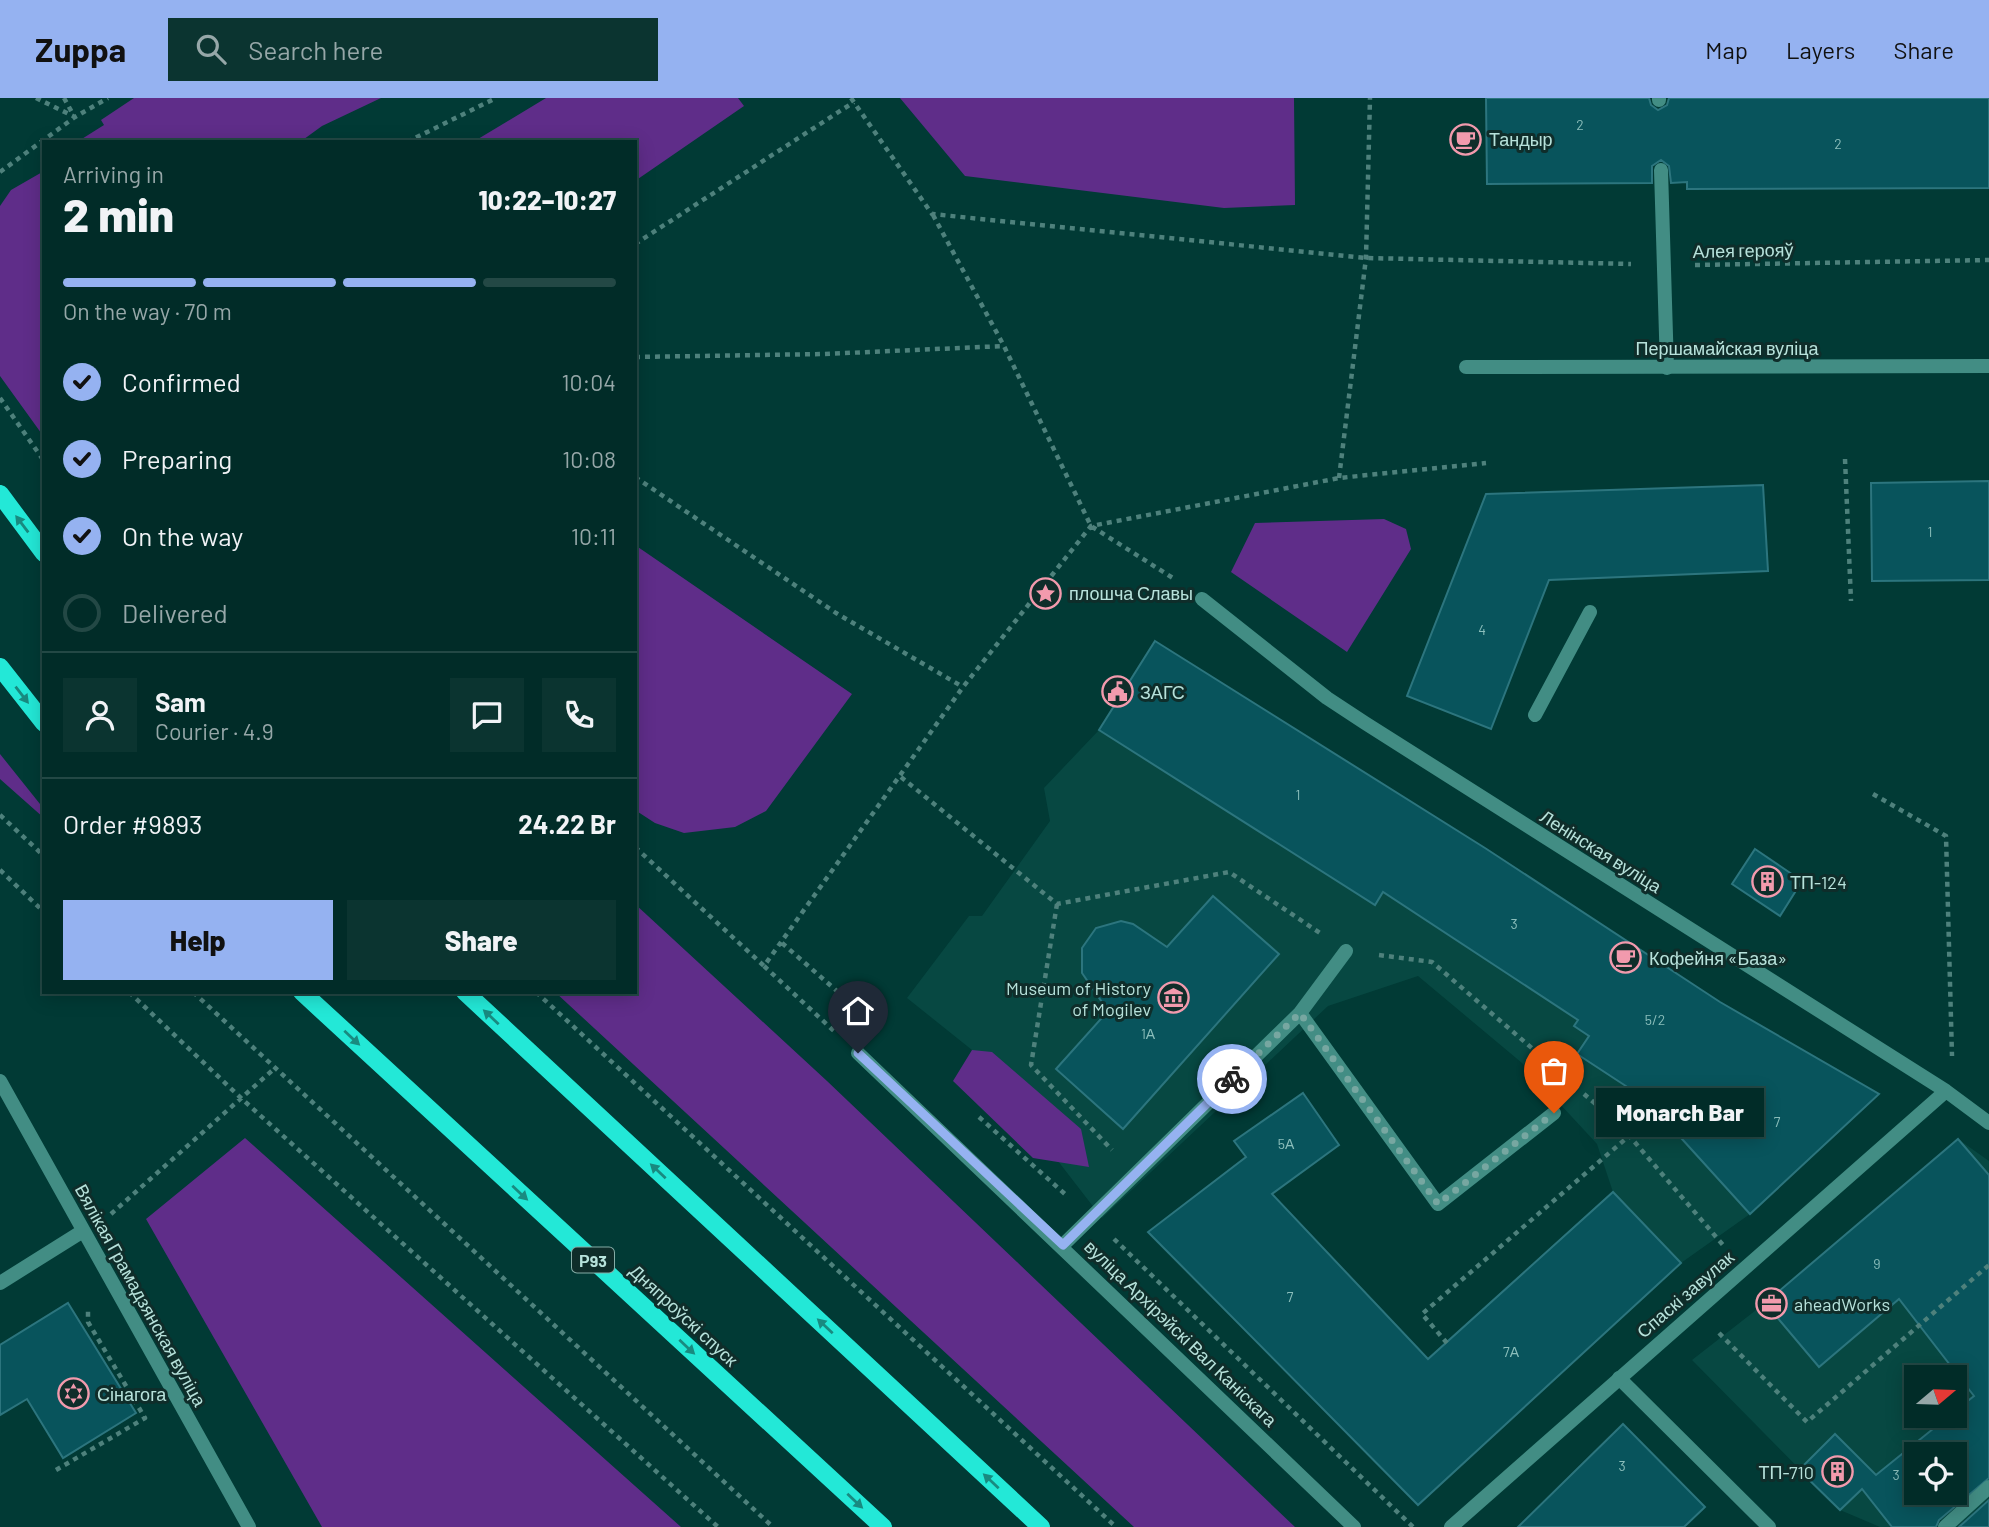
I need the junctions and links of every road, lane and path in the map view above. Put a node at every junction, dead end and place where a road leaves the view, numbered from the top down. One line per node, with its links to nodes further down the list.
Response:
1 (36, 98): 7 (path)
2 (64, 98): 7 (path)
3 (108, 98): 7 (path)
4 (496, 98): 9 (path)
5 (1370, 98): 15 (path)
6 (852, 100): 13 (path); 14 (path)
7 (75, 117): 8 (path)
8 (44, 140)
9 (411, 140)
10 (42, 141): 12 (path)
11 (1661, 170): 17 (street)
12 (0, 172)
13 (932, 214): 15 (path, Алея герояў); 18 (path)
14 (637, 243)
15 (1366, 258): 17 (path, Алея герояў); 28 (path)
16 (1989, 260): 17 (path, Алея герояў)
17 (1664, 265): 22 (street)
18 (1004, 346): 19 (path); 30 (path)
19 (637, 357)
20 (1989, 366): 22 (street, Першамайская вуліца)
21 (1466, 367): 22 (street, Першамайская вуліца)
22 (1667, 368)
23 (0, 398): 24 (path)
24 (42, 458)
25 (1846, 459): 34 (path)
26 (1486, 463): 28 (path)
27 (637, 478): 37 (path)
28 (1339, 478): 30 (path)
29 (0, 494): 31 (main road, one-way to 29)
30 (1091, 526): 32 (path); 37 (path)
31 (42, 551)
32 (1169, 574)
33 (1202, 599): 60 (street, Ленінская вуліца)
34 (1851, 601)
35 (1590, 612): 38 (street)
36 (0, 667): 39 (main road, one-way to 39)
37 (963, 687): 40 (path)
38 (1535, 715)
39 (42, 720)
40 (901, 777): 46 (path); 49 (path)
41 (1873, 794): 60 (path)
42 (0, 815): 44 (path)
43 (637, 849): 49 (path)
44 (42, 854)
45 (0, 870): 47 (path)
46 (1057, 904): 48 (path); 66 (path)
47 (42, 910)
48 (1346, 951): 55 (street); 59 (path)
49 (764, 966): 56 (path)
50 (131, 994): 62 (path)
51 (194, 994): 57 (path)
52 (304, 994): 82 (main road, Дняпроўскі спуск / Р93, one-way to 82)
53 (467, 994): 83 (main road, one-way to 53)
54 (538, 994): 84 (path)
55 (1300, 1013): 63 (street); 66 (street)
56 (858, 1053): 69 (street, вуліца Архірэйскі Вал Каніскага)
57 (275, 1068): 62 (path); 81 (path)
58 (0, 1082): 68 (street, Вялікая Грамадзянская вуліца)
59 (1573, 1084)
60 (1946, 1091): 64 (street, Ленінская вуліца); 71 (street, Спаскі завулак)
61 (1583, 1093): 65 (path)
62 (242, 1099): 67 (path); 80 (path)
63 (1554, 1113)
64 (1989, 1123)
65 (1629, 1136): 71 (path); 75 (path)
66 (1134, 1173): 69 (street)
67 (118, 1209)
68 (83, 1231): 72 (street); 79 (street, Вялікая Грамадзянская вуліца)
69 (1063, 1245): 85 (street, вуліца Архірэйскі Вал Каніскага)
70 (1989, 1265): 73 (path)
71 (1743, 1268): 73 (street, Спаскі завулак)
72 (0, 1283)
73 (1697, 1310): 76 (street, Спаскі завулак)
74 (88, 1322): 77 (path)
75 (1447, 1343)
76 (1619, 1378): 86 (street, Спаскі завулак); 87 (street)
77 (56, 1470)
78 (1989, 1488): 88 (street)
79 (249, 1527)
80 (718, 1527)
81 (774, 1527)
82 (883, 1527)
83 (1041, 1527)
84 (1116, 1527)
85 (1354, 1527)
86 (1451, 1527)
87 (1769, 1527)
88 (1945, 1527)

